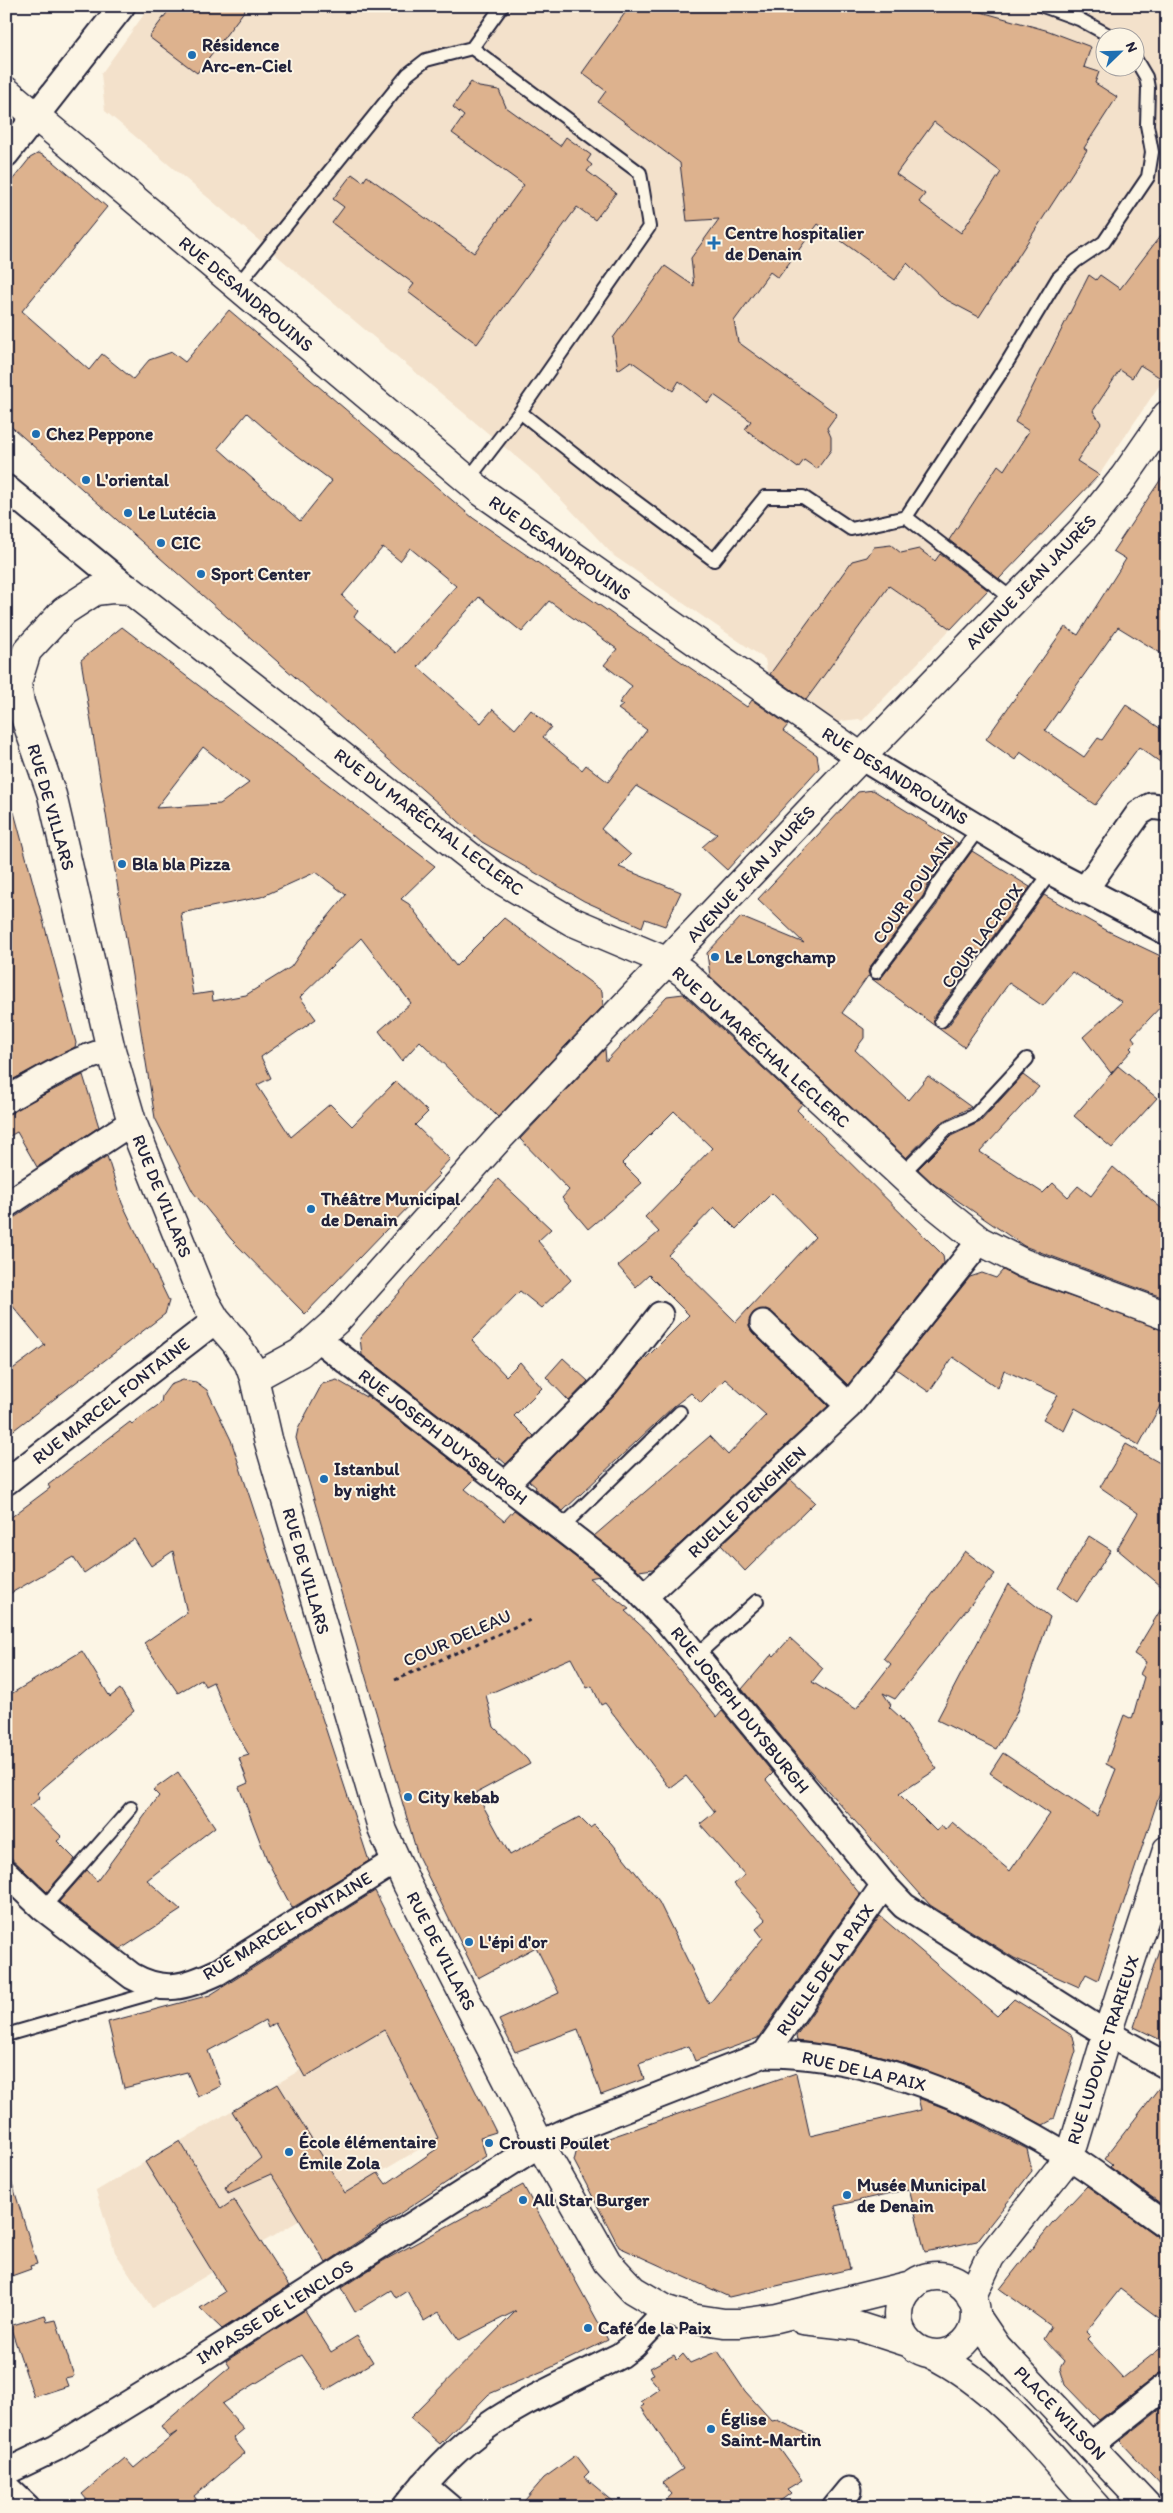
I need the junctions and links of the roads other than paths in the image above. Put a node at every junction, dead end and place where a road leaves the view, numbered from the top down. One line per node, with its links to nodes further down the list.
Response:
1 (122, 6): 8 (street)
2 (502, 6): 5 (lane)
3 (1042, 6): 4 (lane)
4 (1096, 28)
5 (472, 48): 10 (lane); 11 (lane)
6 (1146, 77): 15 (lane)
7 (6, 91): 8 (street, RUE DESANDROUINS)
8 (38, 117): 9 (street); 10 (street, RUE DESANDROUINS)
9 (6, 154)
10 (237, 286): 13 (street, RUE DESANDROUINS)
11 (520, 412): 13 (lane); 15 (lane)
12 (1167, 415): 17 (street, AVENUE JEAN JAURÈS)
13 (467, 481): 20 (street, RUE DESANDROUINS)
14 (6, 488): 16 (street, RUE DU MARÉCHAL LECLERC)
15 (906, 517): 17 (lane)
16 (130, 590): 19 (street); 26 (street, RUE DU MARÉCHAL LECLERC)
17 (1015, 601): 20 (street, AVENUE JEAN JAURÈS)
18 (6, 678): 19 (street, RUE DE VILLARS)
19 (20, 703): 29 (street, RUE DE VILLARS)
20 (861, 757): 22 (street, RUE DESANDROUINS); 26 (street, AVENUE JEAN JAURÈS)
21 (1167, 808): 24 (street)
22 (979, 828): 23 (street, RUE DESANDROUINS); 27 (lane, COUR POULAIN)
23 (1051, 872): 24 (street, RUE DESANDROUINS); 28 (lane, COUR LACROIX)
24 (1084, 890): 25 (street, RUE DESANDROUINS)
25 (1167, 932)
26 (668, 962): 33 (street, RUE DU MARÉCHAL LECLERC); 40 (street, AVENUE JEAN JAURÈS)
27 (876, 972)
28 (941, 1021)
29 (111, 1050): 31 (street); 32 (street, RUE DE VILLARS)
30 (1027, 1059): 33 (lane)
31 (6, 1100)
32 (132, 1122): 34 (street); 38 (street, RUE DE VILLARS)
33 (901, 1175): 35 (street, RUE DU MARÉCHAL LECLERC)
34 (6, 1205)
35 (980, 1241): 37 (street, RUE DU MARÉCHAL LECLERC); 42 (street, RUELLE D'ENGHIEN)
36 (660, 1315): 45 (street)
37 (1167, 1316)
38 (216, 1320): 41 (street, RUE DE VILLARS); 44 (street, RUE MARCEL FONTAINE)
39 (763, 1323): 42 (street)
40 (318, 1339): 41 (street, AVENUE JEAN JAURÈS); 45 (street, RUE JOSEPH DUYSBURGH)
41 (254, 1378): 52 (street, RUE DE VILLARS)
42 (850, 1406): 47 (street, RUELLE D'ENGHIEN)
43 (680, 1412): 46 (lane)
44 (6, 1482)
45 (505, 1485): 46 (street, RUE JOSEPH DUYSBURGH)
46 (562, 1528): 47 (street, RUE JOSEPH DUYSBURGH)
47 (644, 1597): 49 (street, RUE JOSEPH DUYSBURGH)
48 (757, 1601): 49 (lane)
49 (696, 1656): 54 (street, RUE JOSEPH DUYSBURGH)
50 (131, 1808): 55 (lane)
51 (1167, 1850): 57 (street, RUE LUDOVIC TRARIEUX)
52 (396, 1861): 56 (street, RUE MARCEL FONTAINE); 61 (street, RUE DE VILLARS)
53 (6, 1873): 55 (street, RUE MARCEL FONTAINE)
54 (884, 1885): 57 (street, RUE JOSEPH DUYSBURGH); 59 (street, RUELLE DE LA PAIX)
55 (43, 1908): 56 (street, RUE MARCEL FONTAINE)
56 (171, 1987): 58 (lane)
57 (1107, 2034): 60 (street, RUE JOSEPH DUYSBURGH); 62 (street, RUE LUDOVIC TRARIEUX)
58 (6, 2035)
59 (765, 2054): 61 (street, RUE DE LA PAIX); 62 (street, RUE DE LA PAIX)
60 (1167, 2066)
61 (540, 2144): 68 (street, RUE DE VILLARS); 73 (street, IMPASSE DE L'ENCLOS)
62 (1068, 2156): 63 (street, RUE DE LA PAIX); 64 (street, RUE LUDOVIC TRARIEUX)
63 (1167, 2226)
64 (990, 2258): 65 (street, RUE LUDOVIC TRARIEUX); 67 (street, RUE LUDOVIC TRARIEUX)
65 (946, 2278): 66 (street); 67 (street, PLACE WILSON)
66 (915, 2284): 69 (street); 70 (street)
67 (974, 2307): 70 (street); 72 (street, PLACE WILSON)
68 (667, 2310): 69 (street, RUE DE VILLARS); 74 (street)
69 (777, 2318): 70 (street, PLACE WILSON)
70 (921, 2348): 79 (street, PLACE WILSON)
71 (1167, 2385): 72 (street)
72 (1091, 2445): 80 (street, PLACE WILSON)
73 (6, 2472)
74 (423, 2485): 77 (street); 78 (street)
75 (6, 2487): 76 (street)
76 (27, 2507)
77 (405, 2507)
78 (449, 2507)
79 (1097, 2507)
80 (1148, 2507)

